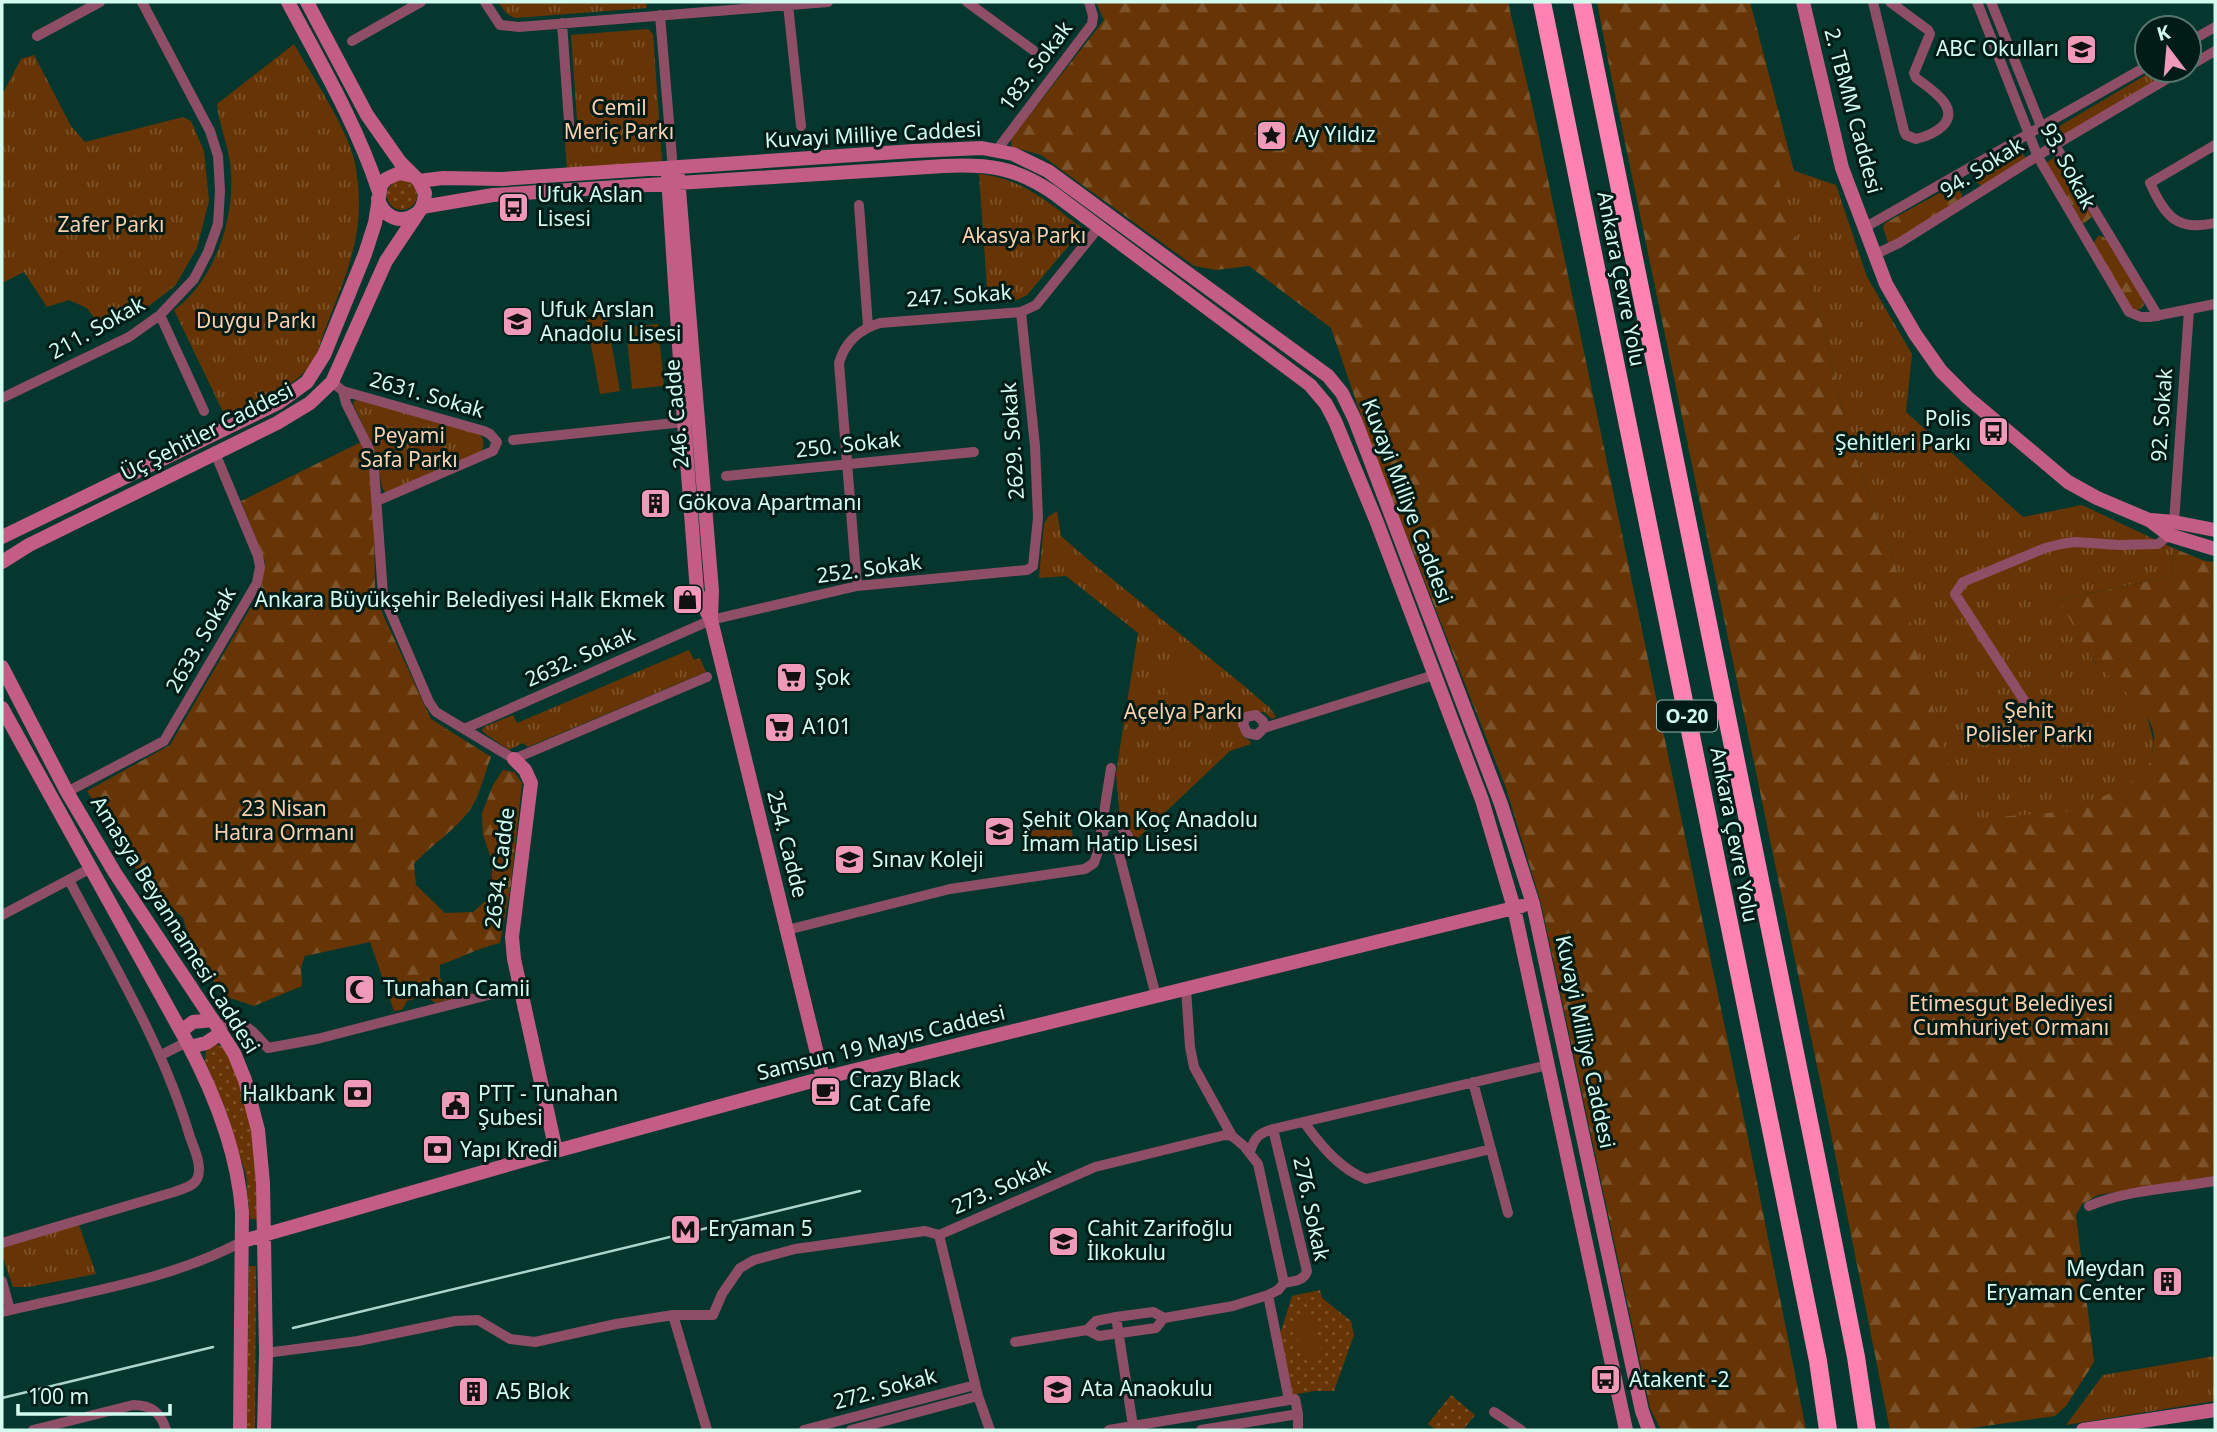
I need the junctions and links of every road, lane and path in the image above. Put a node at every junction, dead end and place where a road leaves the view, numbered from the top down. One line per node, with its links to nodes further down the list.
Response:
1 (100, 2): 20 (street)
2 (142, 2): 50 (street, 211. Sokak)
3 (288, 2): 36 (main road)
4 (307, 2): 34 (main road)
5 (421, 2): 21 (street)
6 (485, 2): 19 (street)
7 (828, 2): 17 (street)
8 (967, 2): 22 (street)
9 (1089, 2): 31 (street, 183. Sokak)
10 (1542, 2): 145 (highway, Ankara Çevre Yolu / O-20)
11 (1582, 2): 146 (highway, Ankara Çevre Yolu / O-20)
12 (1803, 2): 42 (main road, 2. TBMM Caddesi)
13 (1873, 2): 14 (street)
14 (1890, 2)
15 (1977, 2): 27 (street, 93. Sokak)
16 (1991, 2): 26 (street, 93. Sokak)
17 (788, 5): 18 (street); 25 (street)
18 (660, 15): 19 (street); 33 (street)
19 (562, 23): 28 (street)
20 (37, 36)
21 (352, 41)
22 (1033, 50)
23 (2133, 74): 26 (street, 94. Sokak)
24 (2158, 84): 29 (street, 94. Sokak)
25 (801, 126)
26 (2041, 126): 27 (street, 94. Sokak); 29 (street, 93. Sokak)
27 (2028, 134): 32 (street, 93. Sokak); 42 (street, 94. Sokak)
28 (570, 136)
29 (2055, 145): 32 (street, 94. Sokak); 41 (street, 93. Sokak)
30 (2215, 145): 39 (street)
31 (997, 150): 33 (main road, Kuvayi Milliye Caddesi); 45 (main road, Kuvayi Milliye Caddesi)
32 (2038, 157): 43 (street, 93. Sokak); 44 (street, 94. Sokak)
33 (672, 165): 34 (main road, Kuvayi Milliye Caddesi); 35 (main road)
34 (416, 179): 36 (main road); 38 (main road)
35 (674, 184): 38 (main road, Kuvayi Milliye Caddesi); 40 (main road, Kuvayi Milliye Caddesi); 56 (main road, 246. Cadde); 70 (main road, 246. Cadde)
36 (378, 196): 38 (main road); 65 (main road, Üç Şehitler Caddesi)
37 (859, 205): 52 (street)
38 (420, 210): 53 (main road, Üç Şehitler Caddesi)
39 (2215, 223)
40 (1100, 227): 48 (street, 247. Sokak); 49 (main road, Kuvayi Milliye Caddesi)
41 (2103, 227): 43 (street); 51 (street, 93. Sokak)
42 (1864, 228): 44 (main road, 2. TBMM Caddesi)
43 (2086, 238): 51 (street, 93. Sokak)
44 (1874, 255): 63 (main road, 2. TBMM Caddesi)
45 (1229, 303): 49 (main road); 85 (main road, Kuvayi Milliye Caddesi)
46 (2215, 304): 47 (street, 93. Sokak)
47 (2189, 310): 51 (street, 93. Sokak); 63 (street, 92. Sokak)
48 (1021, 312): 52 (street, 247. Sokak); 68 (street, 2629. Sokak)
49 (1219, 315): 72 (main road, Kuvayi Milliye Caddesi)
50 (160, 316): 54 (street, 211. Sokak); 55 (street)
51 (2158, 316)
52 (868, 326): 60 (street)
53 (337, 386): 59 (main road, Üç Şehitler Caddesi); 62 (street); 62 (street, 2631. Sokak)
54 (2, 398)
55 (204, 411)
56 (684, 422): 57 (street); 70 (main road, 246. Cadde)
57 (513, 440)
58 (974, 452): 60 (street, 250. Sokak)
59 (215, 453): 67 (main road, Üç Şehitler Caddesi); 80 (street, 2633. Sokak)
60 (847, 464): 61 (street, 250. Sokak); 69 (street)
61 (726, 476)
62 (377, 501): 77 (street)
63 (2172, 528): 64 (main road, 2. TBMM Caddesi); 66 (main road, 2. TBMM Caddesi); 74 (street)
64 (2215, 530)
65 (2, 537)
66 (2215, 549)
67 (2, 562)
68 (1033, 566): 69 (street, 252. Sokak)
69 (857, 586): 70 (street, 252. Sokak)
70 (711, 620): 77 (street, 2632. Sokak); 88 (main road, 254. Cadde)
71 (2, 667): 80 (main road, Amasya Beyannamesi Caddesi)
72 (1434, 675): 76 (street); 86 (main road, Kuvayi Milliye Caddesi)
73 (707, 677): 78 (street)
74 (2027, 705)
75 (2, 708): 83 (main road, Amasya Beyannamesi Caddesi)
76 (1264, 728)
77 (464, 729): 78 (street)
78 (514, 759): 89 (main road, 2634. Cadde)
79 (1111, 768): 81 (street)
80 (67, 792): 92 (main road, Amasya Beyannamesi Caddesi)
81 (1101, 833): 82 (street); 82 (street); 88 (street)
82 (1118, 850): 91 (street)
83 (91, 868): 84 (street); 93 (main road, Amasya Beyannamesi Caddesi)
84 (69, 880): 87 (street); 94 (street)
85 (1533, 904): 86 (main road, Samsun 19 Mayıs Caddesi); 144 (main road, Kuvayi Milliye Caddesi)
86 (1514, 908): 90 (main road, Samsun 19 Mayıs Caddesi); 95 (main road, Kuvayi Milliye Caddesi)
87 (2, 915)
88 (787, 930): 96 (main road, 254. Cadde)
89 (519, 988): 92 (street); 102 (main road, 2634. Cadde)
90 (1186, 989): 91 (main road, Samsun 19 Mayıs Caddesi); 100 (street, 276. Sokak)
91 (1156, 996): 96 (main road, Samsun 19 Mayıs Caddesi)
92 (217, 1026): 93 (main road); 93 (main road); 107 (main road, Amasya Beyannamesi Caddesi)
93 (186, 1040): 94 (street); 109 (main road, Amasya Beyannamesi Caddesi)
94 (161, 1055): 110 (street)
95 (1548, 1065): 97 (street); 143 (main road, Kuvayi Milliye Caddesi)
96 (823, 1078): 102 (main road, Samsun 19 Mayıs Caddesi)
97 (1473, 1082): 98 (street); 101 (street)
98 (1304, 1122): 99 (street); 101 (street)
99 (1273, 1129): 103 (street); 112 (street, 276. Sokak)
100 (1232, 1136): 103 (street, 276. Sokak); 108 (street, 273. Sokak)
101 (1491, 1149): 106 (street)
102 (556, 1152): 107 (main road, Samsun 19 Mayıs Caddesi)
103 (1250, 1152): 112 (street, 276. Sokak)
104 (2215, 1181): 105 (street)
105 (2089, 1206)
106 (1508, 1213)
107 (264, 1235): 109 (main road, Samsun 19 Mayıs Caddesi); 121 (main road, Amasya Beyannamesi Caddesi)
108 (939, 1235): 115 (street); 122 (street, 273. Sokak)
109 (243, 1241): 114 (street); 134 (main road, Amasya Beyannamesi Caddesi)
110 (2, 1243)
111 (2, 1281): 114 (street)
112 (1284, 1283): 113 (street, 276. Sokak)
113 (1268, 1295): 117 (street, 276. Sokak); 124 (street)
114 (6, 1311)
115 (673, 1315): 121 (street); 136 (street)
116 (1116, 1317): 117 (street); 118 (street); 119 (street)
117 (1164, 1318): 119 (street)
118 (1087, 1330): 119 (street); 120 (street)
119 (1118, 1334): 130 (street)
120 (1015, 1342)
121 (266, 1353): 135 (main road, Amasya Beyannamesi Caddesi)
122 (975, 1385): 123 (street, 273. Sokak); 125 (street, 272. Sokak)
123 (978, 1396): 129 (street, 272. Sokak); 139 (street, 273. Sokak)
124 (1292, 1399): 128 (street); 130 (street)
125 (885, 1409): 129 (street); 137 (street, 272. Sokak)
126 (2215, 1410): 147 (main road)
127 (1494, 1412): 131 (street)
128 (1298, 1414): 141 (street); 142 (street)
129 (889, 1425): 138 (street, 272. Sokak)
130 (1133, 1426): 140 (street)
131 (1514, 1428)
132 (33, 1430): 133 (street)
133 (166, 1430)
134 (240, 1430)
135 (264, 1430)
136 (707, 1430)
137 (804, 1430)
138 (851, 1430)
139 (990, 1430)
140 (1109, 1430)
141 (1200, 1430)
142 (1298, 1430)
143 (1626, 1430)
144 (1649, 1430)
145 (1828, 1430)
146 (1867, 1430)
147 (2082, 1430)

